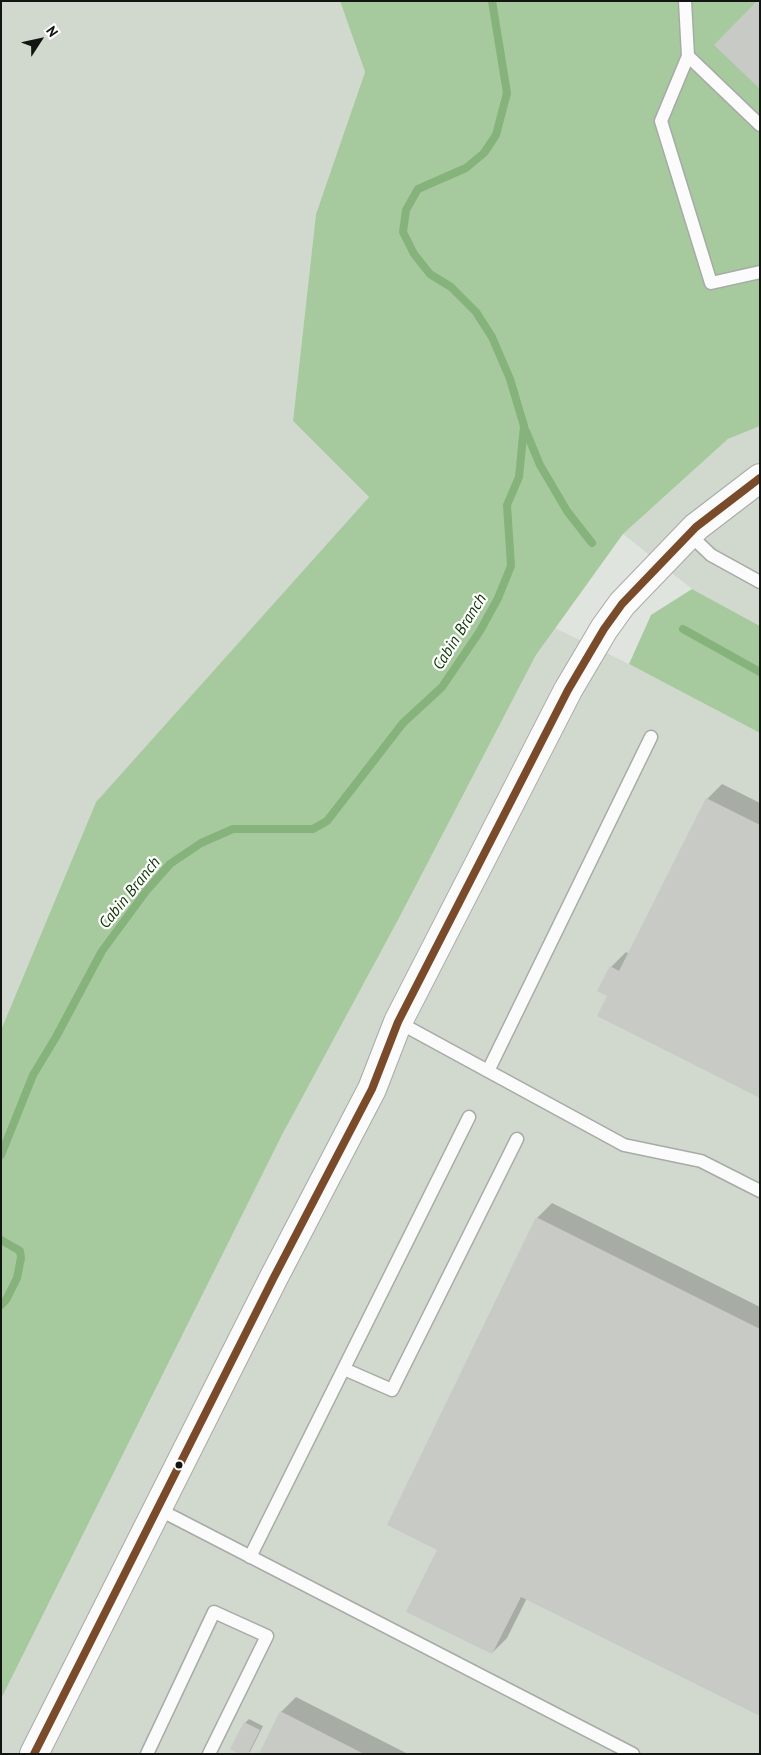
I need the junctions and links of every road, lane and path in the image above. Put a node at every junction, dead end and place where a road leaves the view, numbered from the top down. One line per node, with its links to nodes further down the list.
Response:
1 (685, 1): 2 (lane)
2 (688, 56): 3 (lane); 4 (lane)
3 (760, 125)
4 (760, 272)
5 (760, 478): 6 (street)
6 (689, 534): 7 (lane); 9 (street)
7 (760, 582)
8 (651, 737): 10 (lane)
9 (398, 1022): 10 (lane); 15 (street)
10 (488, 1071): 13 (lane)
11 (469, 1117): 14 (lane)
12 (517, 1139): 14 (lane)
13 (760, 1191)
14 (344, 1368): 16 (lane)
15 (158, 1509): 16 (lane); 17 (street)
16 (250, 1557): 20 (lane)
17 (34, 1754)
18 (147, 1754): 19 (lane)
19 (209, 1754)
20 (633, 1754)

